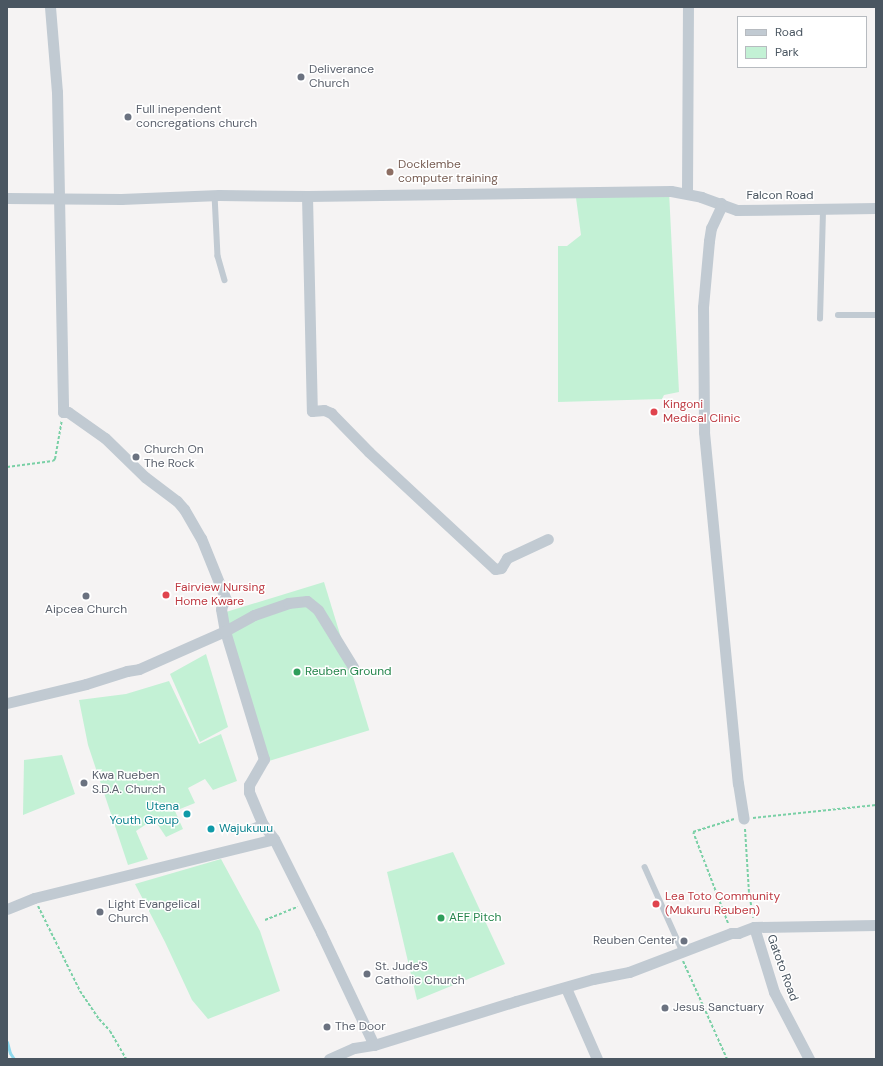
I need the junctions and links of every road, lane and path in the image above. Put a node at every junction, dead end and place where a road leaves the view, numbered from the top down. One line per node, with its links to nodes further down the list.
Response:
1 (50, 7): 7 (street)
2 (688, 7): 3 (street)
3 (687, 193): 5 (street, Falcon Road); 8 (street, Falcon Road)
4 (215, 195): 5 (street, Falcon Road); 7 (street, Falcon Road); 11 (lane)
5 (307, 196): 17 (street)
6 (7, 198): 7 (street, Falcon Road)
7 (58, 198): 15 (street)
8 (721, 203): 10 (street, Falcon Road); 22 (street)
9 (876, 208): 10 (street, Falcon Road)
10 (823, 209): 14 (lane)
11 (225, 280)
12 (838, 315): 13 (lane)
13 (876, 315)
14 (820, 319)
15 (63, 412): 16 (path); 18 (street)
16 (7, 467)
17 (548, 539)
18 (225, 631): 19 (street); 20 (street); 23 (street)
19 (353, 667)
20 (7, 703)
21 (876, 805): 22 (path)
22 (744, 820): 30 (path); 31 (path)
23 (274, 839): 25 (street); 26 (street)
24 (645, 867): 32 (lane)
25 (34, 898): 27 (street); 36 (path)
26 (306, 903): 28 (path); 34 (street)
27 (7, 909)
28 (265, 920)
29 (876, 925): 30 (street)
30 (754, 927): 31 (street); 41 (street, Gatoto Road)
31 (732, 933): 32 (street)
32 (682, 953): 33 (street); 40 (path)
33 (566, 988): 34 (street); 39 (street)
34 (374, 1045): 35 (street)
35 (354, 1048): 37 (street); 38 (street)
36 (126, 1059)
37 (328, 1059)
38 (358, 1059)
39 (597, 1059)
40 (727, 1059)
41 (809, 1059)

